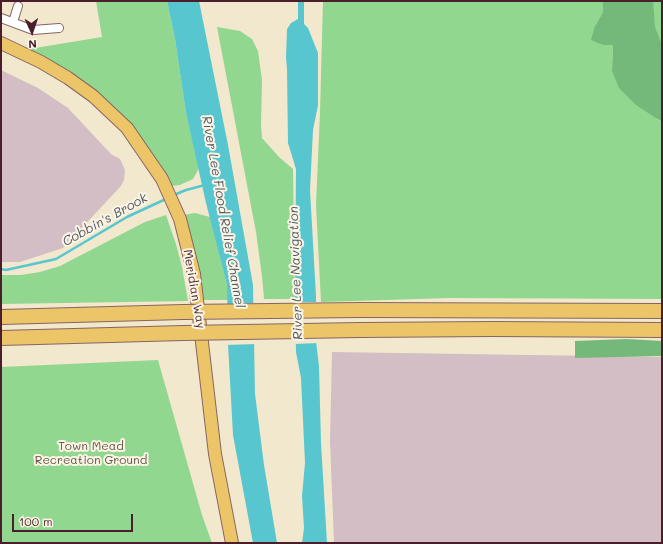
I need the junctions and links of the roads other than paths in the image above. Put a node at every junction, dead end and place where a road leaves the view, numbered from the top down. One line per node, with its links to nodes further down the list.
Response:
1 (18, 6): 3 (street)
2 (1, 18): 3 (street)
3 (12, 22): 4 (street)
4 (59, 28)
5 (1, 43): 10 (main road, Meridian Way)
6 (662, 311): 7 (highway, bridge)
7 (1, 317)
8 (662, 330): 9 (highway, bridge)
9 (1, 338)
10 (232, 543)

